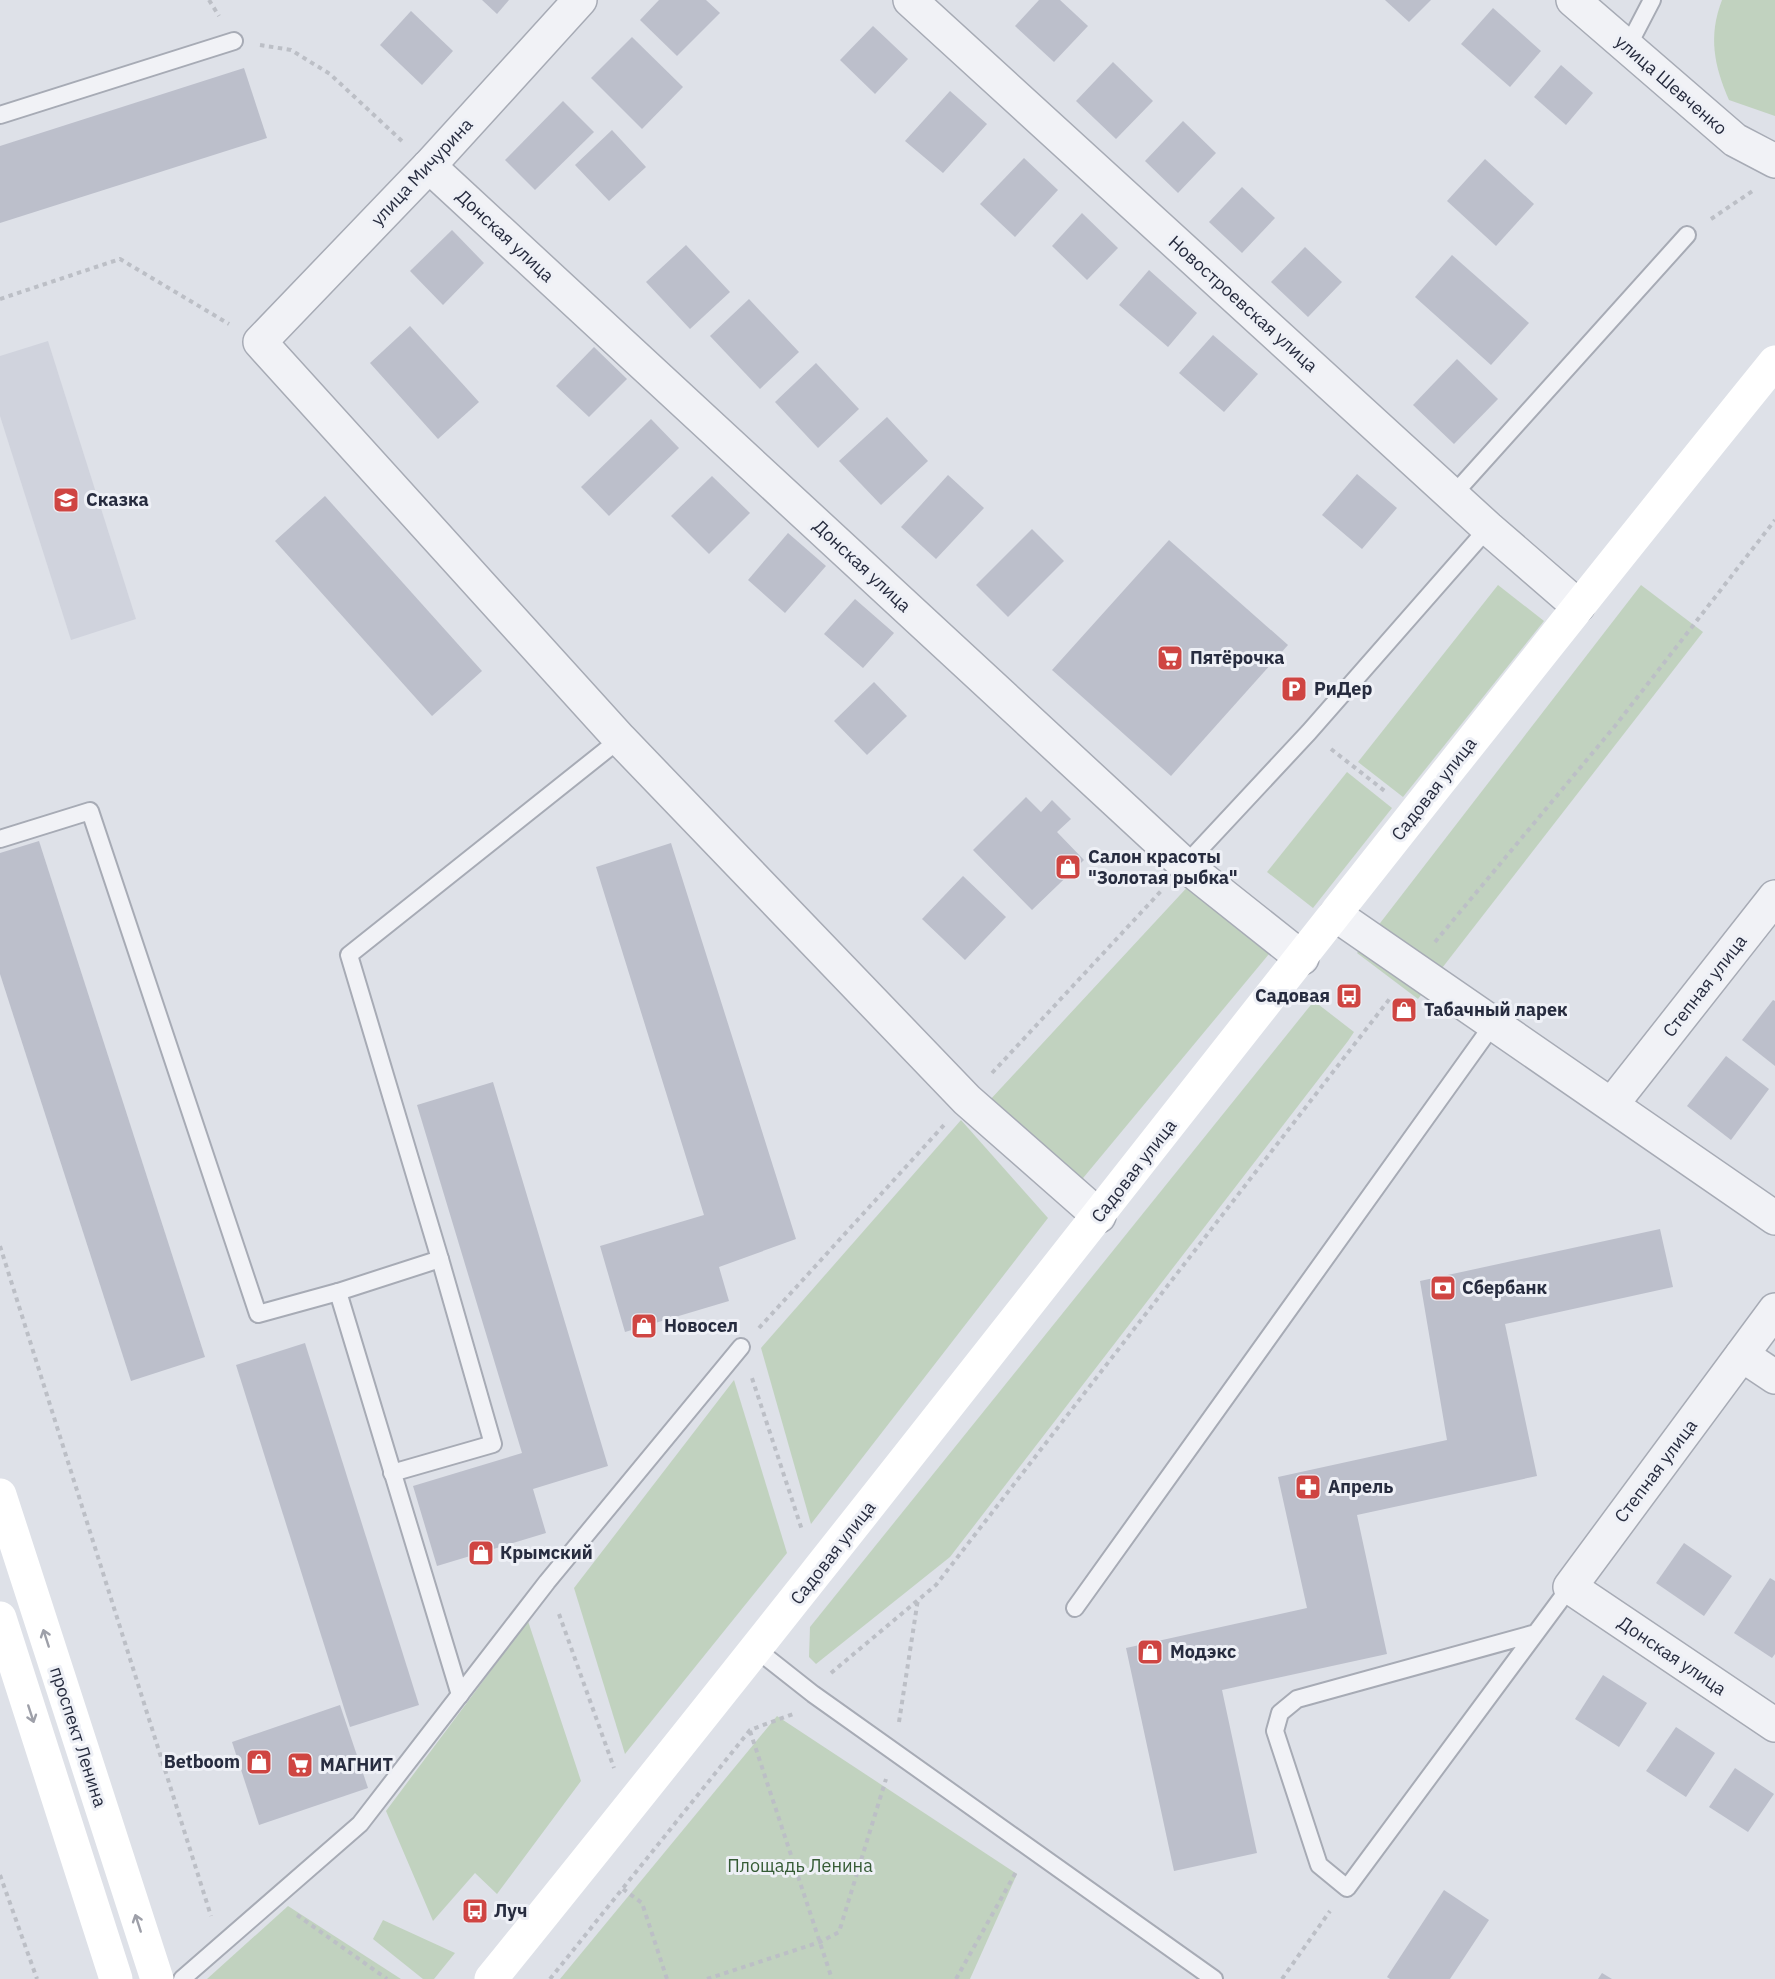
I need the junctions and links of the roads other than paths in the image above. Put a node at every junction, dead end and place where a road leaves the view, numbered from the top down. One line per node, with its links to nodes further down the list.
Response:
1 (580, 0): 9 (street, улица Мичурина)
2 (910, 0): 12 (street, Новостроевская улица)
3 (1573, 0): 6 (street, улица Шевченко)
4 (1652, 0): 6 (lane)
5 (234, 41): 7 (lane)
6 (1627, 48): 8 (street, улица Шевченко)
7 (0, 115)
8 (1775, 161)
9 (429, 166): 15 (street, улица Мичурина); 17 (street, Донская улица)
10 (1687, 235): 12 (lane)
11 (1775, 362): 14 (street, Садовая улица)
12 (1453, 495): 13 (street, Новостроевская улица)
13 (1488, 528): 14 (street, Новостроевская улица); 17 (lane)
14 (1578, 606): 19 (street, Садовая улица)
15 (620, 740): 23 (street); 25 (lane)
16 (0, 840): 26 (lane)
17 (1185, 865): 20 (street, Донская улица)
18 (1775, 897): 22 (street, Степная улица)
19 (1336, 915): 20 (street, Садовая улица); 21 (street)
20 (1302, 958): 23 (street, Садовая улица)
21 (1494, 1023): 22 (street); 34 (lane)
22 (1612, 1104): 24 (street)
23 (1099, 1216): 37 (street, Садовая улица)
24 (1775, 1218)
25 (440, 1259): 26 (lane); 31 (lane)
26 (338, 1292): 31 (lane)
27 (1775, 1310): 29 (street, Степная улица)
28 (741, 1347): 38 (lane)
29 (1742, 1355): 30 (street); 33 (street, Степная улица)
30 (1775, 1377)
31 (392, 1473): 38 (lane)
32 (0, 1496): 42 (street, проспект Ленина, one-way to 32)
33 (1569, 1587): 36 (lane); 39 (street, Донская улица)
34 (1075, 1608)
35 (0, 1618): 41 (street, проспект Ленина, one-way to 41)
36 (1536, 1633): 36 (lane)
37 (756, 1649): 40 (lane); 44 (street, Садовая улица)
38 (460, 1695): 43 (lane)
39 (1775, 1725)
40 (1205, 1976)
41 (116, 1979)
42 (157, 1979)
43 (182, 1979)
44 (491, 1979)

